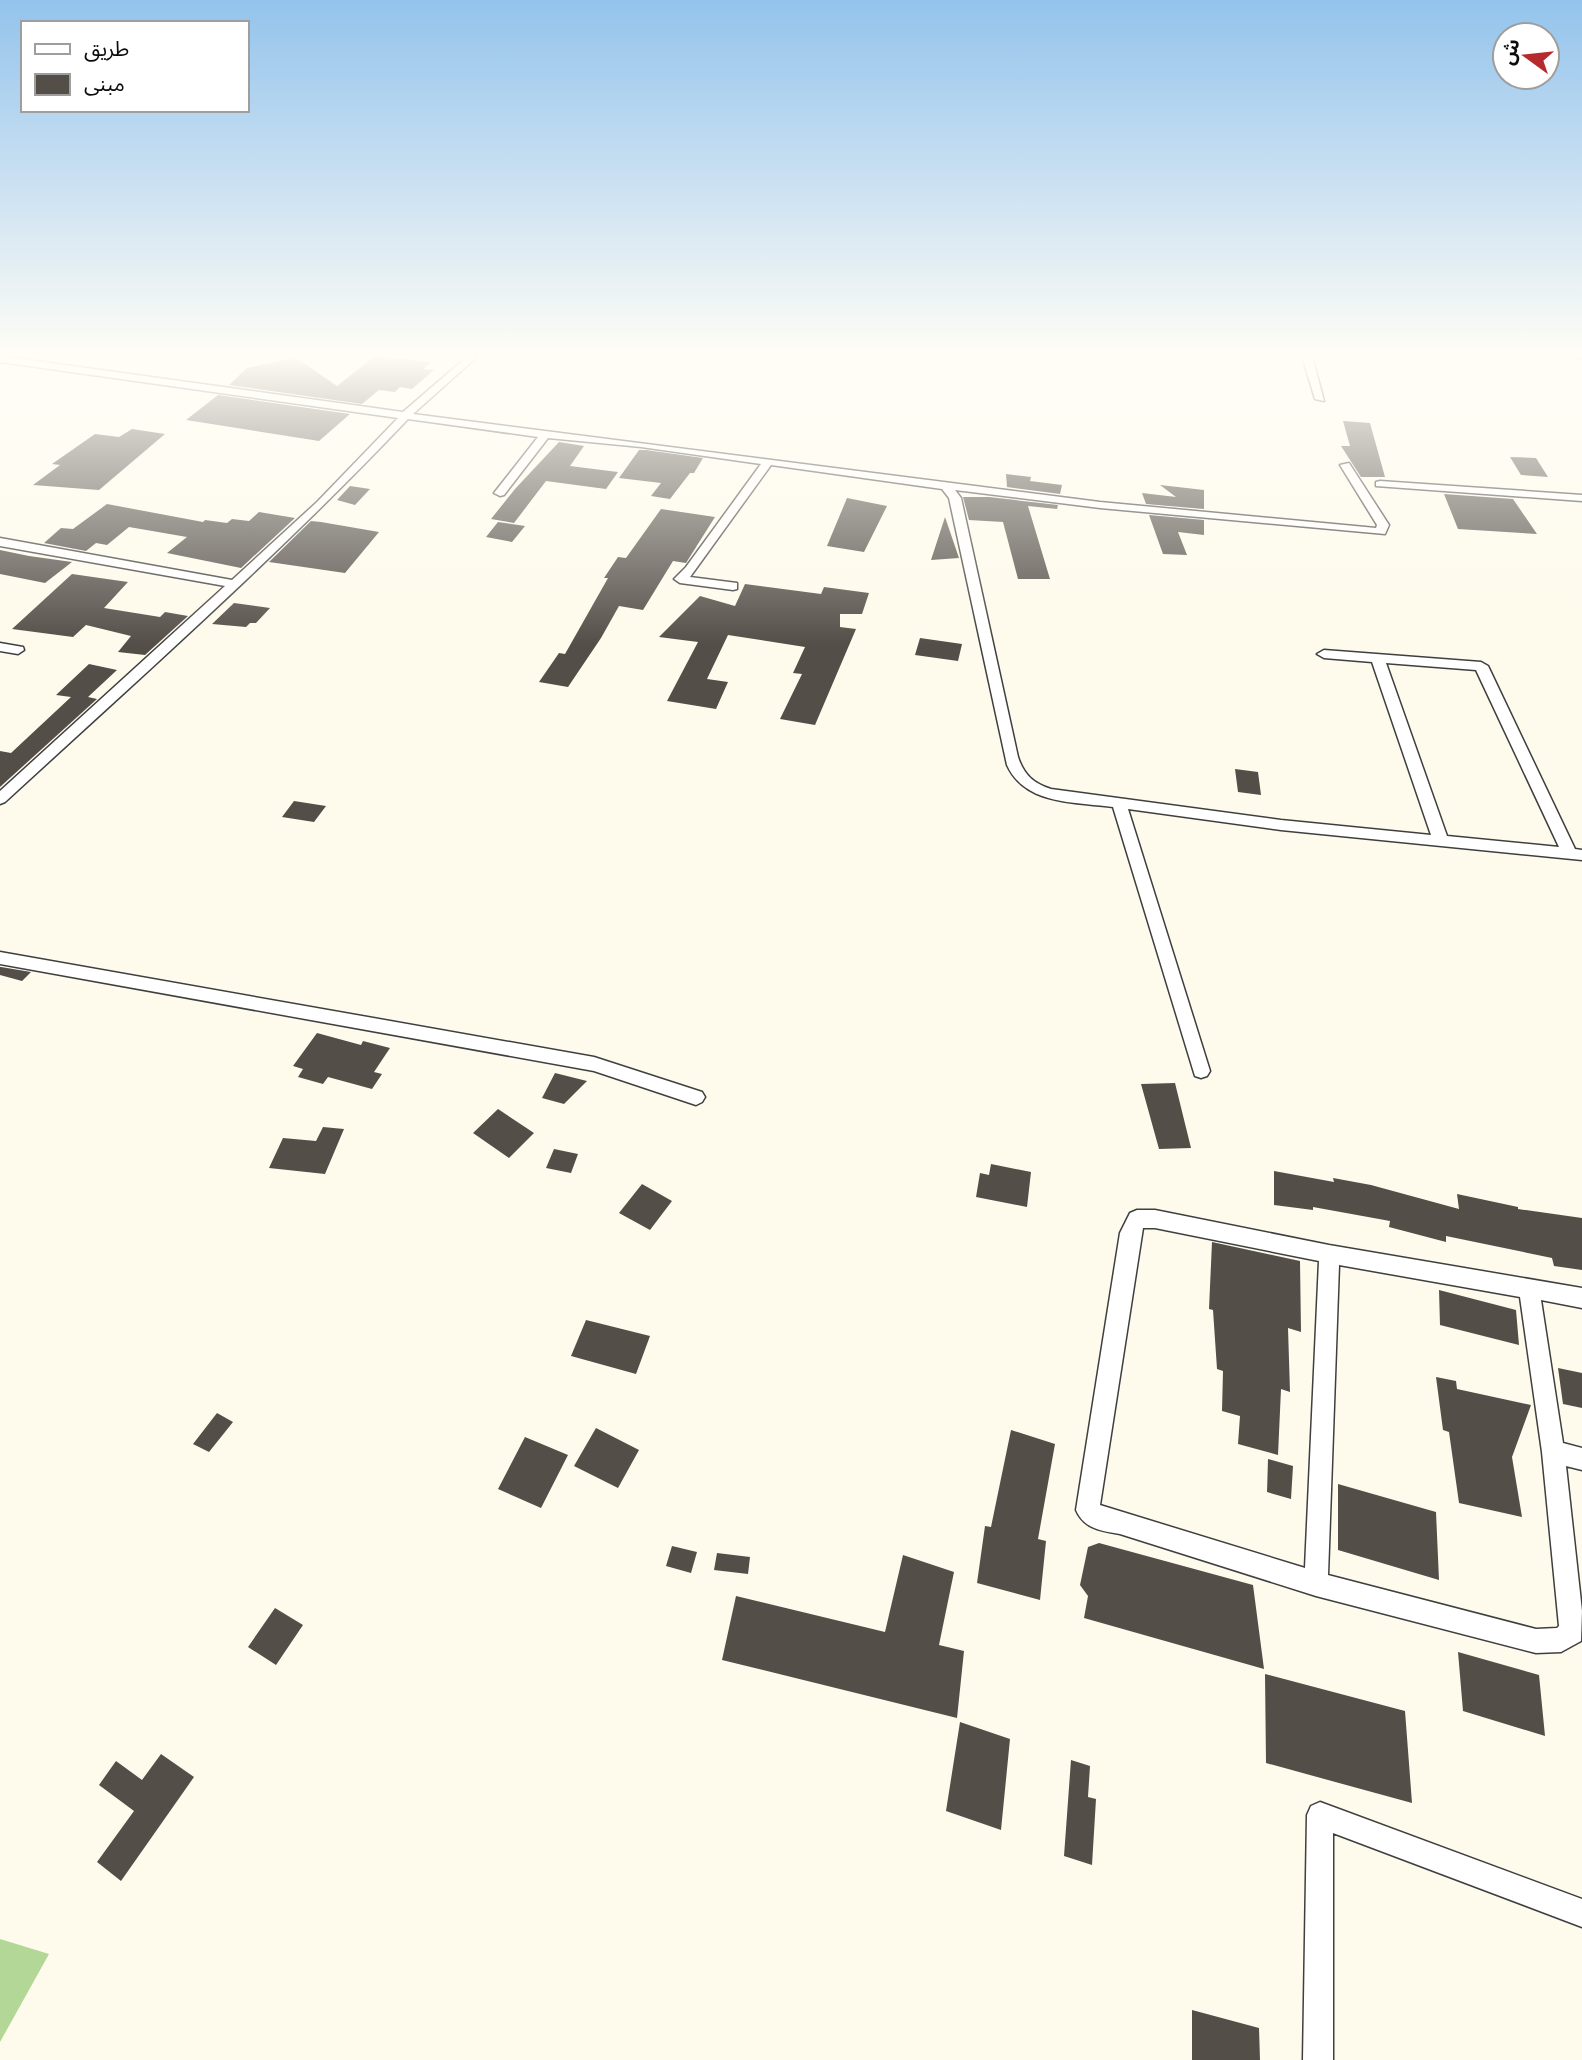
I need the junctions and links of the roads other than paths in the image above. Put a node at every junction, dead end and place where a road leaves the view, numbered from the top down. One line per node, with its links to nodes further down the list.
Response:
1 (373, 452): 11 (street)
2 (532, 452): 8 (street)
3 (693, 452): 4 (street)
4 (769, 461): 7 (street); 12 (street)
5 (1345, 465): 7 (street)
6 (1380, 484): 9 (street)
7 (946, 486): 18 (street)
8 (500, 493)
9 (1582, 498)
10 (0, 542): 11 (street)
11 (236, 584): 17 (street)
12 (733, 586)
13 (0, 647): 14 (street)
14 (18, 650)
15 (1324, 654): 16 (street)
16 (1378, 659): 19 (street); 20 (street)
17 (0, 799)
18 (1119, 804): 19 (street); 22 (street)
19 (1441, 842): 20 (street)
20 (1576, 854)
21 (0, 958): 23 (street)
22 (1201, 1071)
23 (696, 1097)
24 (1329, 1254): 25 (street); 29 (street); 29 (street)
25 (1529, 1287): 26 (street); 27 (street)
26 (1582, 1298)
27 (1553, 1452): 28 (street); 29 (street)
28 (1582, 1459)
29 (1316, 1584)
30 (1582, 1913): 31 (street)
31 (1318, 2060)

